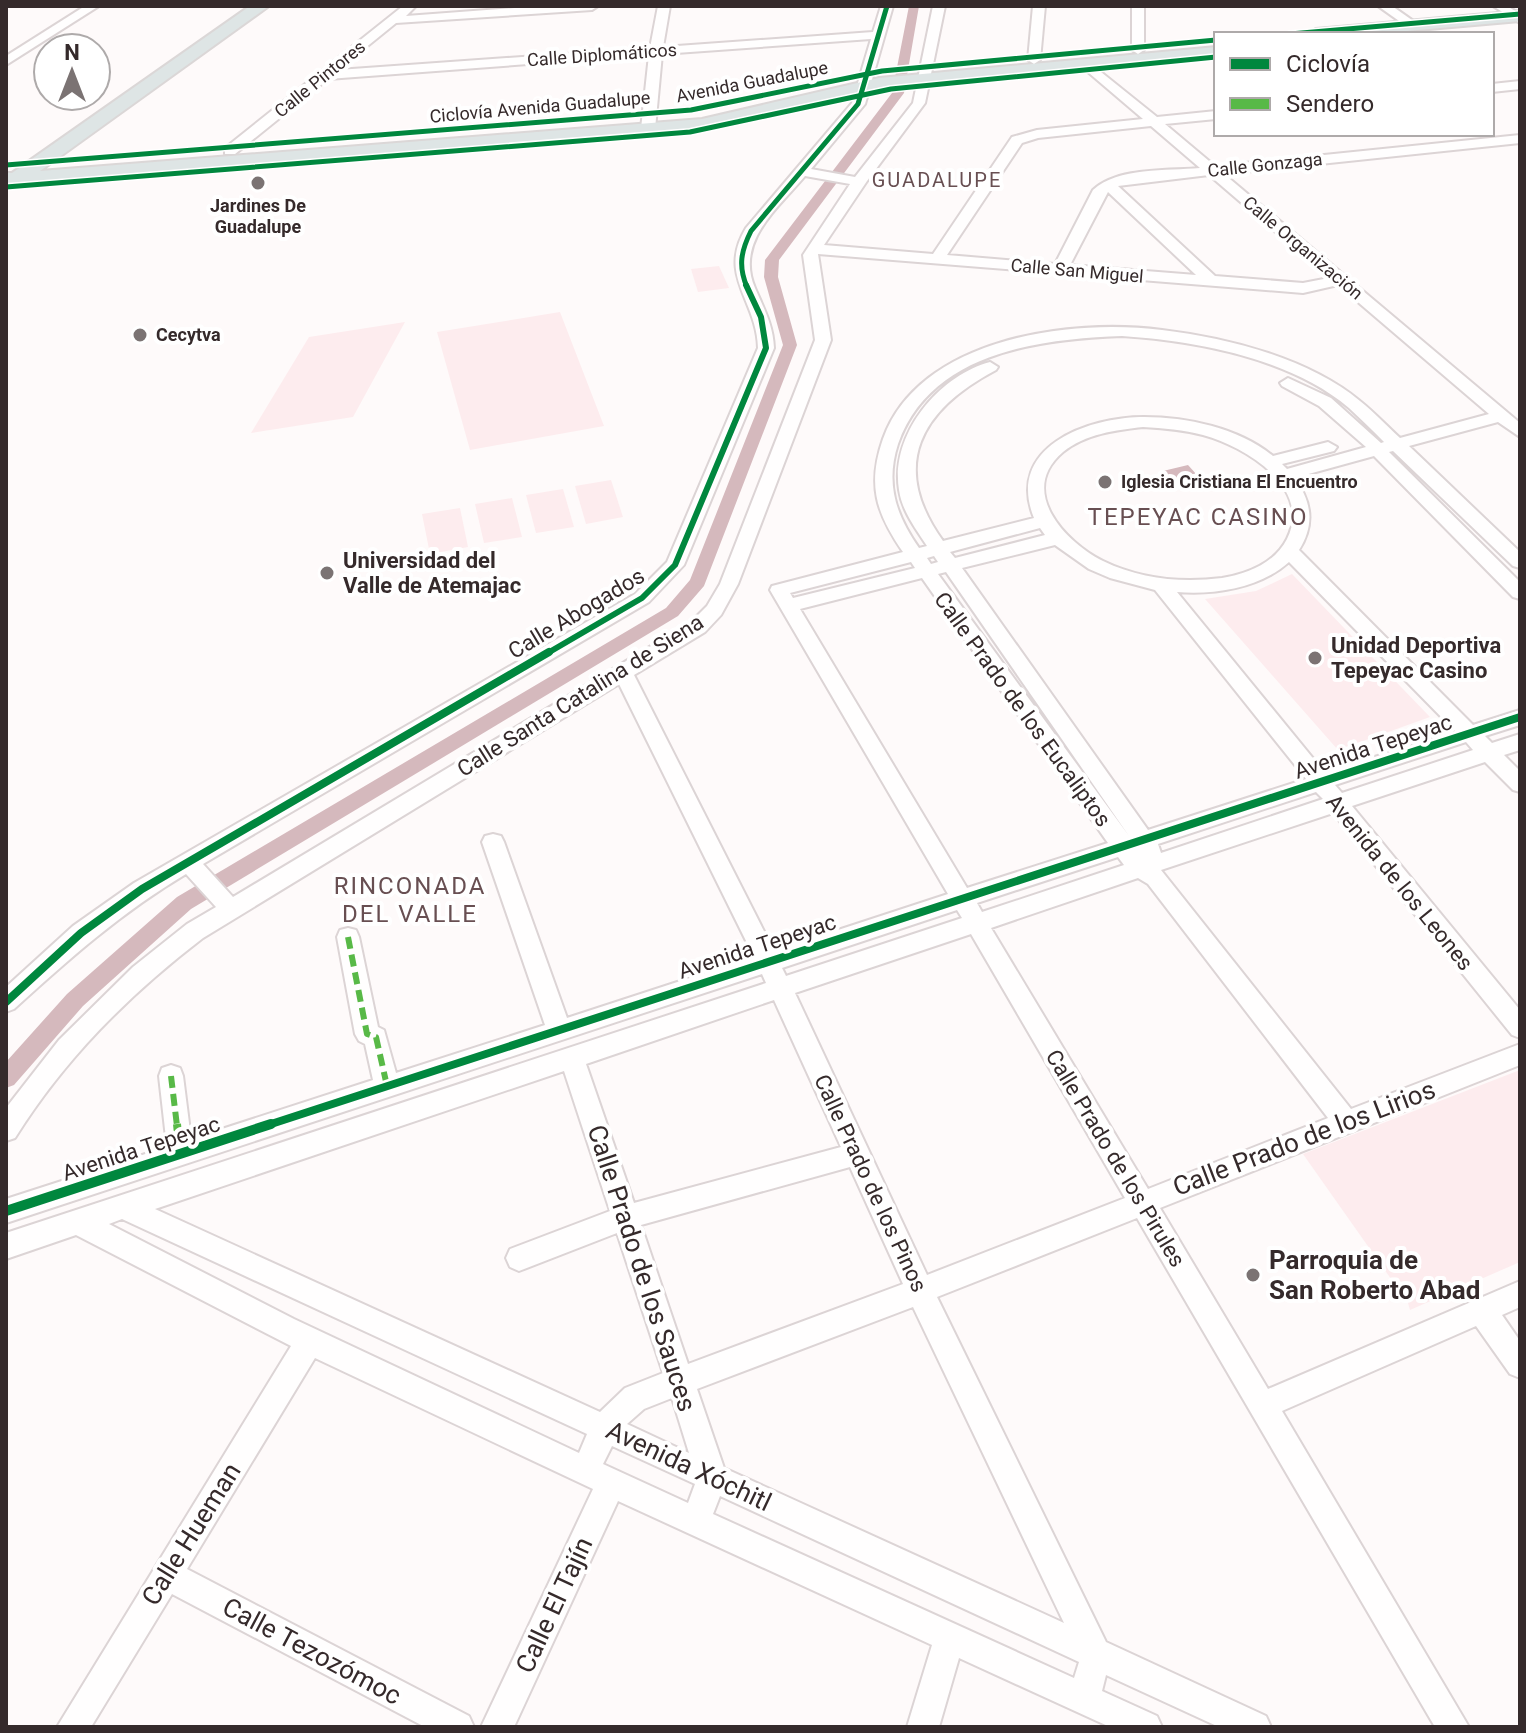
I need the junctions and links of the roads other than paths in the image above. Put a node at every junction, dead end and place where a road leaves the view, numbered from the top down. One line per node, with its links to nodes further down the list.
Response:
1 (93, 6): 16 (street)
2 (261, 6): 12 (main road)
3 (410, 6): 14 (street, Calle Pintores)
4 (592, 6): 14 (street)
5 (664, 6): 24 (street)
6 (887, 6): 18 (street, Calle Abogados)
7 (939, 6): 29 (street)
8 (1039, 6): 26 (street)
9 (1138, 6): 23 (street)
10 (1384, 6): 15 (street)
11 (1499, 6): 13 (street)
12 (230, 13): 40 (main road)
13 (1519, 19): 15 (main road)
14 (392, 20): 30 (street, Calle Pintores)
15 (1417, 30): 17 (main road)
16 (52, 32)
17 (1366, 32)
18 (879, 35): 24 (street, Calle Diplomáticos); 31 (street, Calle Abogados)
19 (32, 42): 21 (street)
20 (1214, 43): 23 (main road, Avenida Guadalupe)
21 (6, 44)
22 (32, 45): 27 (street)
23 (1138, 50): 26 (main road, Avenida Guadalupe)
24 (656, 51): 30 (street, Calle Diplomáticos); 36 (street)
25 (1214, 52): 28 (main road, Avenida Guadalupe)
26 (1034, 60): 29 (main road, Avenida Guadalupe)
27 (6, 61)
28 (1086, 64): 29 (main road, Avenida Guadalupe); 35 (street, Calle Organización)
29 (918, 74): 31 (main road, Avenida Guadalupe); 44 (street)
30 (325, 75): 39 (street, Calle Pintores)
31 (873, 79): 36 (main road, Avenida Guadalupe); 42 (street, Calle Abogados)
32 (1520, 85): 33 (street)
33 (1494, 88)
34 (1214, 115): 35 (street)
35 (1153, 122): 41 (street, Calle Organización); 47 (street)
36 (648, 123): 39 (main road, Avenida Guadalupe); 43 (main road, Avenida Guadalupe)
37 (1520, 139): 41 (street, Calle Gonzaga)
38 (31, 144): 43 (main road)
39 (230, 151): 40 (main road, Avenida Guadalupe)
40 (35, 166): 43 (main road)
41 (1212, 171): 45 (street, Calle Gonzaga); 49 (street, Calle Organización)
42 (807, 172): 44 (street); 74 (street, Calle Abogados)
43 (8, 175)
44 (852, 181): 46 (street)
45 (1108, 184): 48 (street); 50 (street)
46 (813, 249): 47 (street, Calle San Miguel); 64 (street, Calle Santa Catalina de Siena)
47 (937, 259): 48 (street, Calle San Miguel)
48 (1060, 269): 50 (street, Calle San Miguel)
49 (1341, 280): 50 (street, Calle San Miguel); 52 (street, Calle Organización)
50 (1211, 281)
51 (1149, 339): 54 (street); 59 (street, Calle Prado de los Eucaliptos); 61 (street, Calle Prado de los Eucaliptos)
52 (1494, 411): 53 (street, Calle Organización); 54 (street)
53 (1520, 432)
54 (1382, 440): 55 (street); 60 (street); 63 (street)
55 (1278, 469): 56 (street); 58 (street)
56 (1045, 521): 57 (street); 59 (street)
57 (1058, 538): 59 (street); 62 (street)
58 (1290, 552): 62 (street); 66 (street)
59 (944, 557): 61 (street); 73 (street, Calle Prado de los Eucaliptos)
60 (1520, 562)
61 (920, 563): 73 (street, Calle Prado de los Eucaliptos); 77 (street, Calle Prado de los Pirules)
62 (1161, 585): 69 (street, Avenida de los Leones)
63 (1520, 593)
64 (623, 672): 76 (street, Calle Santa Catalina de Siena); 79 (street, Calle Prado de los Pinos)
65 (1520, 717): 66 (street, Avenida Tepeyac)
66 (1470, 733): 68 (street); 69 (street, Avenida Tepeyac)
67 (1520, 742): 68 (street, Avenida Tepeyac)
68 (1489, 752): 70 (street); 71 (street, Avenida Tepeyac)
69 (1319, 783): 71 (street, Avenida de los Leones); 73 (street, Avenida Tepeyac)
70 (1520, 784)
71 (1334, 802): 75 (street, Avenida Tepeyac); 82 (street, Avenida de los Leones)
72 (493, 842): 83 (street)
73 (1133, 843): 75 (street, Calle Prado de los Eucaliptos); 77 (street, Avenida Tepeyac)
74 (192, 866): 76 (street); 81 (street, Calle Abogados)
75 (1151, 869): 77 (street, Avenida Tepeyac); 88 (street, Calle Prado de los Eucaliptos)
76 (225, 902): 89 (street, Calle Santa Catalina de Siena)
77 (969, 910): 79 (street, Avenida Tepeyac); 80 (street, Avenida Tepeyac); 92 (street, Calle Prado de los Pirules)
78 (348, 937): 87 (street)
79 (768, 962): 80 (street, Calle Prado de los Pinos); 83 (street, Avenida Tepeyac)
80 (780, 987): 85 (street, Avenida Tepeyac); 91 (street, Calle Prado de los Pinos)
81 (6, 1002)
82 (1520, 1028)
83 (559, 1030): 87 (street, Avenida Tepeyac)
84 (1520, 1054): 88 (street, Calle Prado de los Lirios)
85 (572, 1057): 93 (street, Avenida Tepeyac); 95 (street, Calle Prado de los Sauces)
86 (171, 1076): 90 (street)
87 (387, 1086): 90 (street, Avenida Tepeyac)
88 (1346, 1122): 92 (street, Calle Prado de los Lirios)
89 (6, 1130)
90 (180, 1154): 94 (street, Avenida Tepeyac)
91 (857, 1154): 95 (street); 99 (street, Calle Prado de los Pinos)
92 (1142, 1202): 99 (street, Calle Prado de los Lirios); 105 (street, Calle Prado de los Pirules)
93 (123, 1207): 96 (street, Avenida Tepeyac); 106 (street, Avenida Xóchitl)
94 (6, 1211)
95 (624, 1218): 98 (street); 104 (street, Calle Prado de los Sauces)
96 (77, 1222): 97 (street, Avenida Tepeyac); 102 (street, Avenida Xóchitl)
97 (6, 1246)
98 (519, 1258)
99 (920, 1291): 104 (street, Calle Prado de los Lirios); 112 (street, Calle Prado de los Pinos)
100 (1520, 1294): 101 (street)
101 (1481, 1310): 103 (street); 105 (street)
102 (310, 1341): 107 (street, Avenida Xóchitl); 110 (street, Calle Hueman)
103 (1520, 1364)
104 (680, 1384): 106 (street, Calle Prado de los Lirios); 108 (street, Calle Prado de los Sauces)
105 (1263, 1405): 120 (street, Calle Prado de los Pirules)
106 (604, 1427): 107 (street, Calle Prado de los Lirios); 108 (street, Avenida Xóchitl)
107 (598, 1477): 109 (street, Avenida Xóchitl); 116 (street, Calle El Tajín)
108 (712, 1477): 109 (street); 112 (street, Avenida Xóchitl)
109 (695, 1523): 111 (street, Avenida Xóchitl)
110 (166, 1574): 114 (street, Calle Hueman); 115 (street, Calle Tezozómoc)
111 (949, 1639): 113 (street, Avenida Xóchitl); 117 (street)
112 (1096, 1656): 113 (street); 119 (street, Avenida Xóchitl)
113 (1084, 1699): 118 (street, Avenida Xóchitl)
114 (73, 1727)
115 (458, 1727)
116 (497, 1727)
117 (923, 1727)
118 (1146, 1727)
119 (1255, 1727)
120 (1453, 1727)

